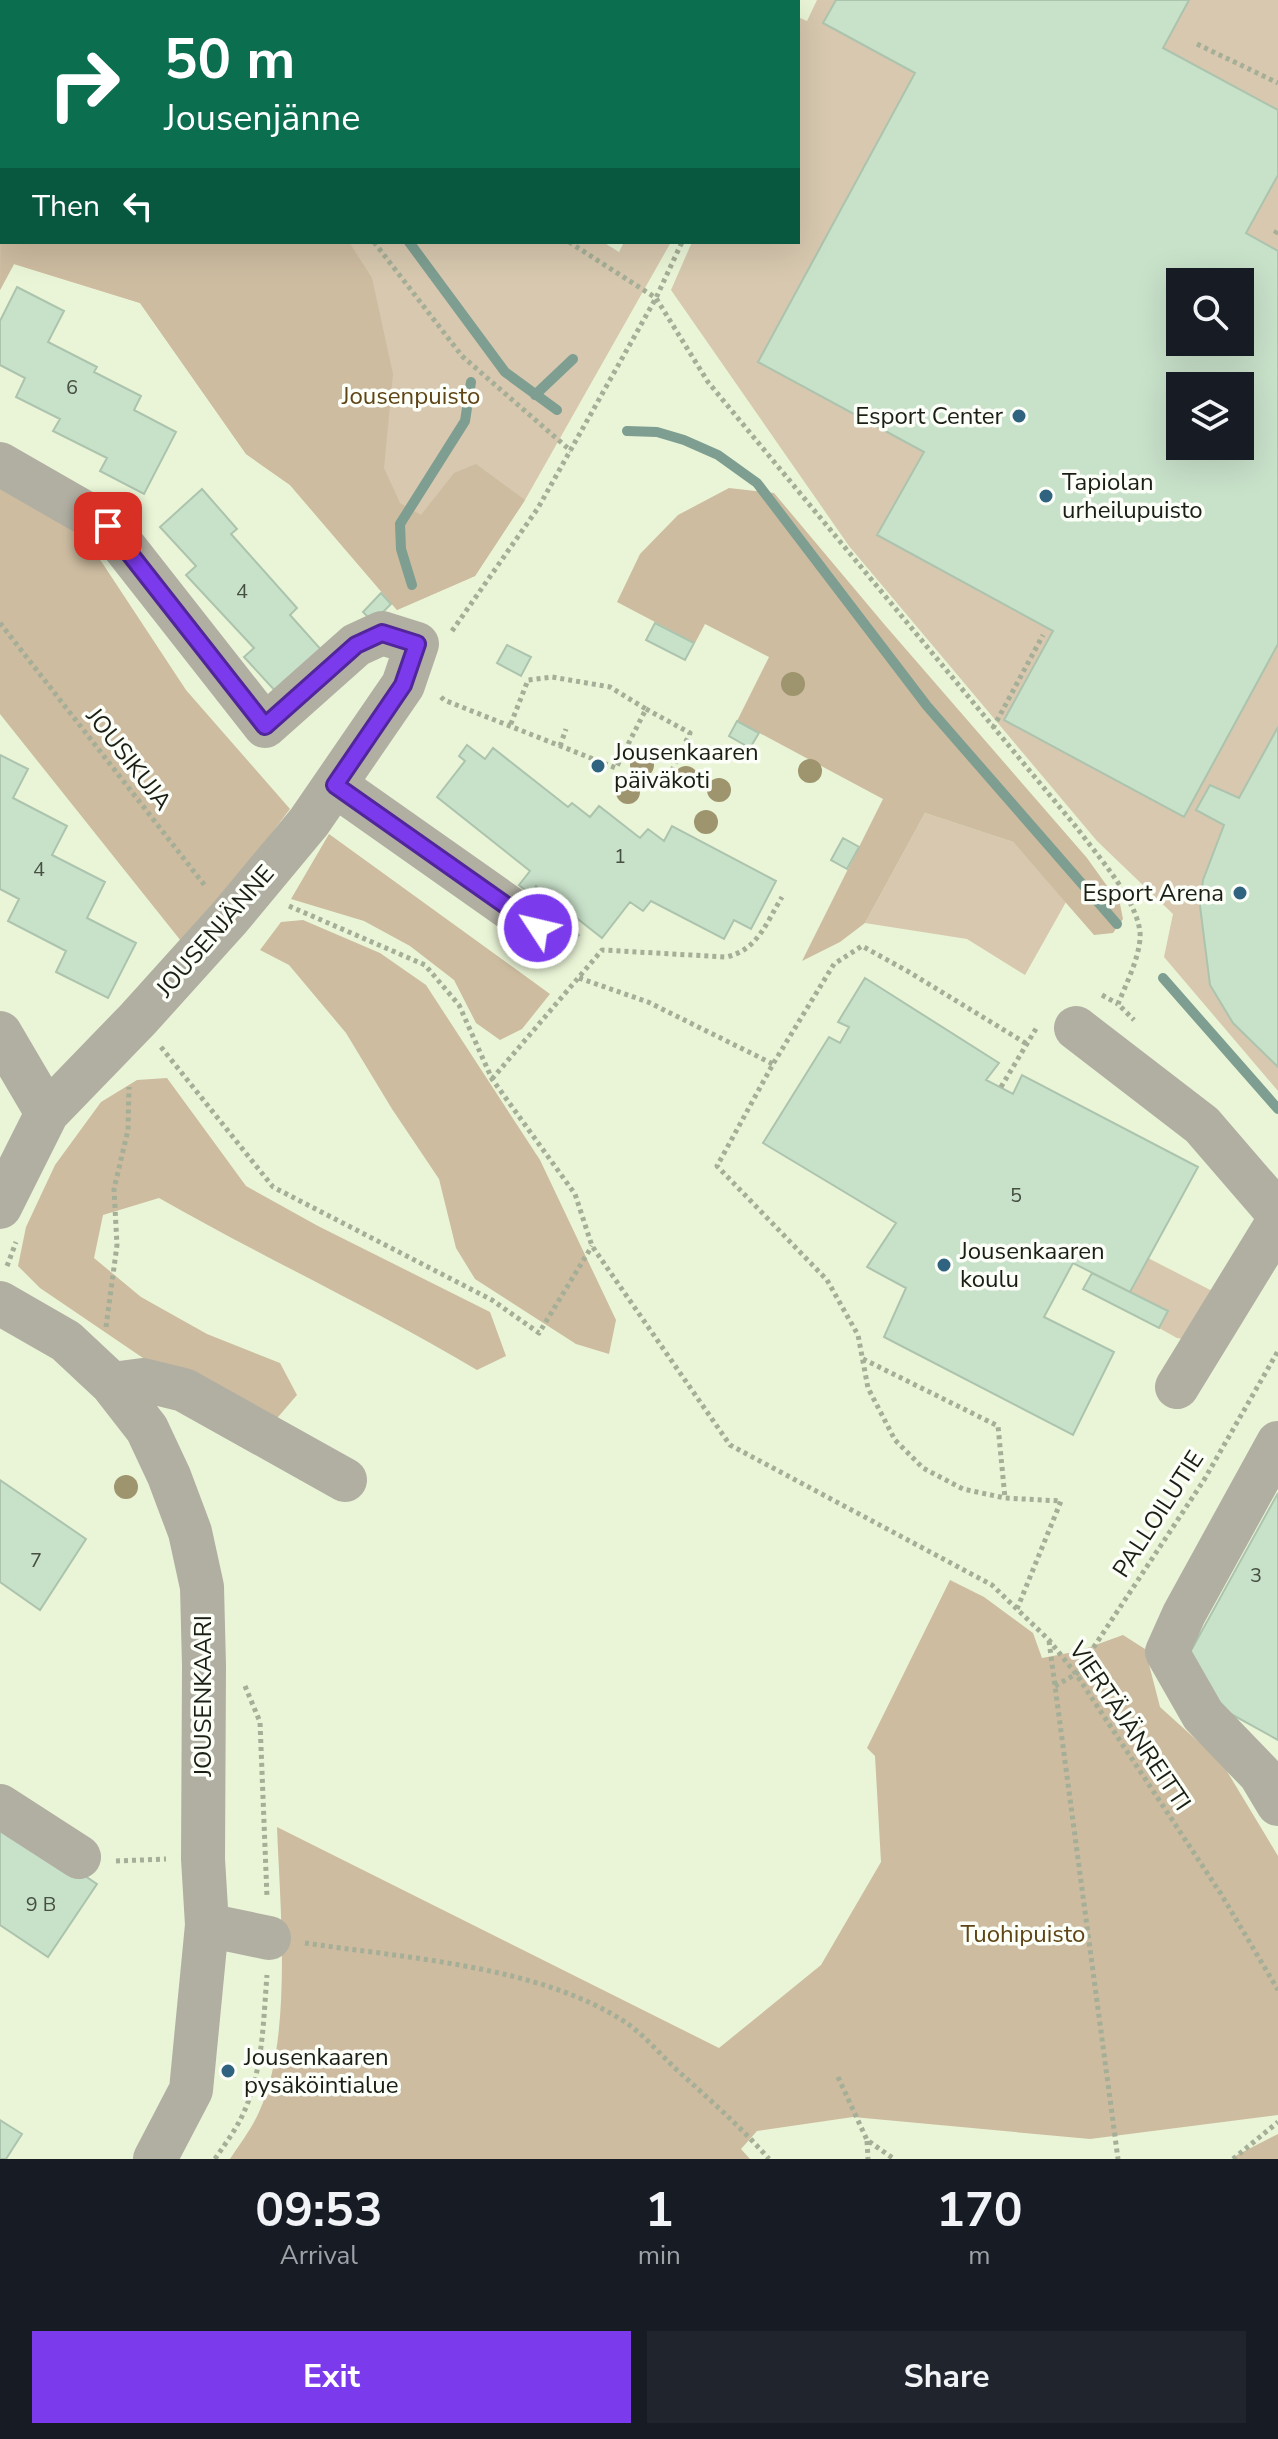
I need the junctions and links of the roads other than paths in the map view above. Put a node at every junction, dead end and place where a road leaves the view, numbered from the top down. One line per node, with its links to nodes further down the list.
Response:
1 (0, 464): 2 (street, JOUSENJÄNNE)
2 (335, 785): 3 (street); 6 (street, JOUSENJÄNNE)
3 (538, 928)
4 (1076, 1028): 8 (street)
5 (5, 1041): 6 (street)
6 (47, 1113): 7 (street, JOUSENJÄNNE)
7 (0, 1207)
8 (1278, 1213)
9 (1278, 1222): 12 (street)
10 (0, 1303): 11 (street, JOUSENKAARI)
11 (112, 1384): 14 (street); 18 (street, JOUSENKAARI)
12 (1177, 1387)
13 (1278, 1443): 15 (street)
14 (345, 1480)
15 (1278, 1804)
16 (0, 1806): 17 (street)
17 (92, 1859)
18 (207, 1925): 19 (street); 20 (street, JOUSENKAARI)
19 (269, 1938)
20 (155, 2159)

